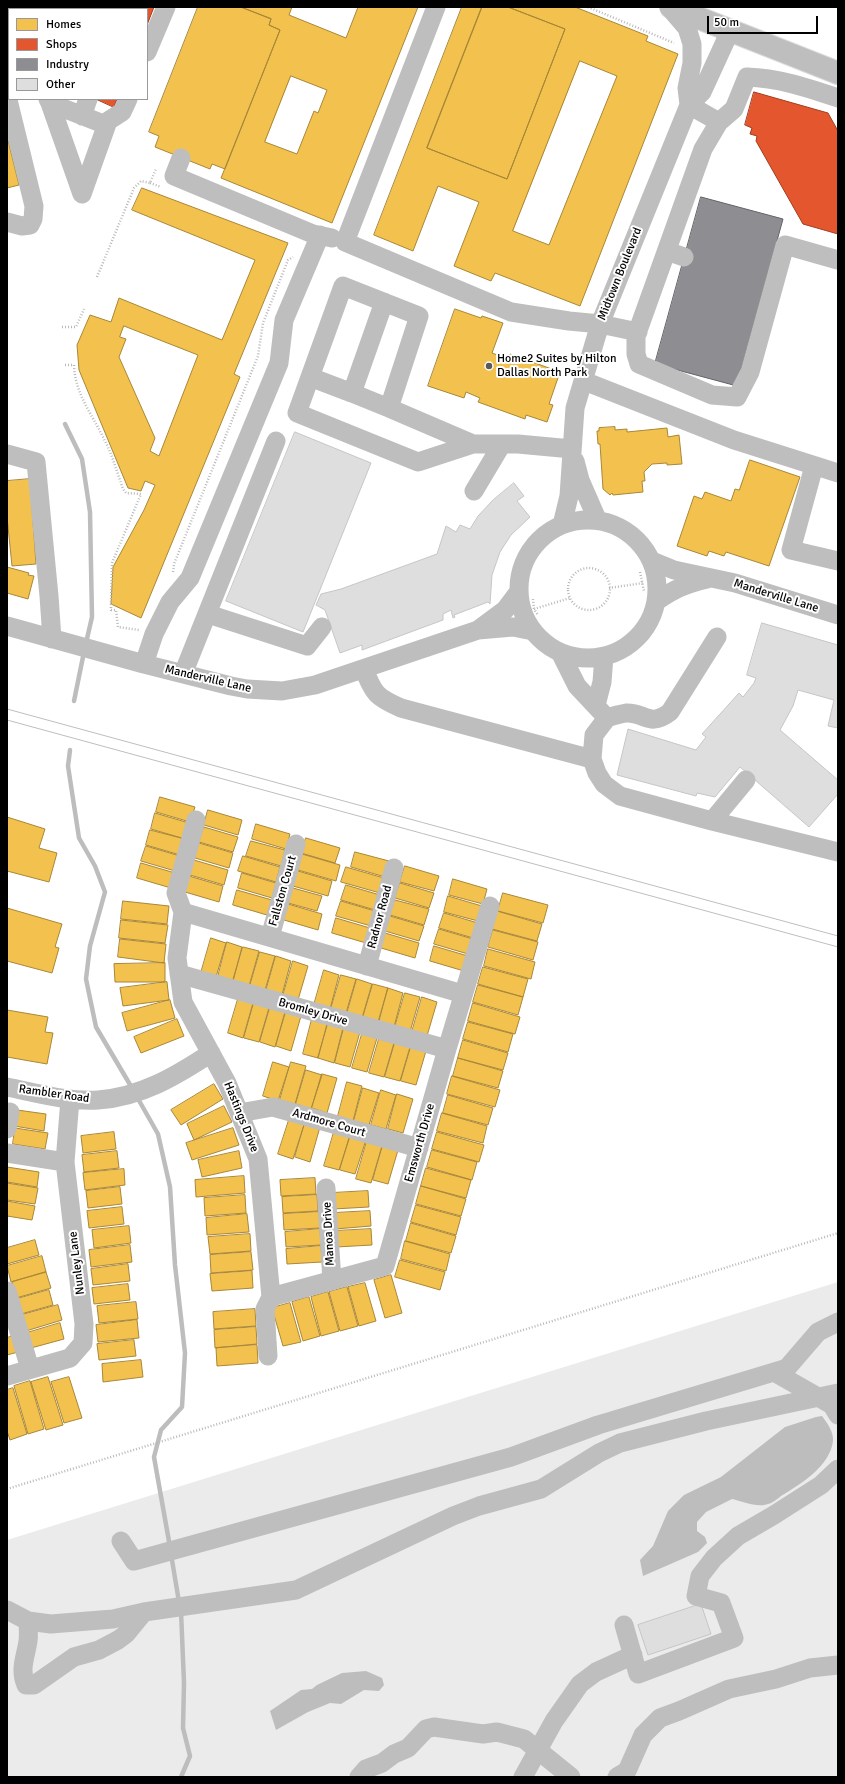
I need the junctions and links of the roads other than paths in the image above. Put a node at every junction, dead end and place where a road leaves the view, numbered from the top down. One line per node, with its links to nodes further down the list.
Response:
1 (166, 7): 5 (street)
2 (436, 7): 18 (street)
3 (670, 7): 4 (main road); 11 (street, Midtown Boulevard)
4 (730, 31): 6 (main road); 11 (street, Midtown Boulevard)
5 (148, 50)
6 (838, 73)
7 (7, 96): 16 (street)
8 (838, 98): 13 (street)
9 (128, 100): 14 (street)
10 (49, 101): 12 (street); 14 (street)
11 (689, 105): 13 (street); 21 (street, Midtown Boulevard)
12 (85, 107): 14 (street)
13 (719, 122): 22 (street)
14 (106, 125)
15 (181, 158): 17 (street)
16 (7, 222)
17 (320, 235): 18 (street); 52 (street)
18 (344, 242): 21 (street)
19 (838, 260): 22 (street)
20 (384, 302): 23 (street); 25 (street); 26 (street)
21 (600, 324): 22 (street); 24 (street, Midtown Boulevard)
22 (638, 332)
23 (310, 377): 25 (street); 28 (street)
24 (584, 380): 30 (street, Midtown Boulevard); 32 (street)
25 (352, 393): 26 (street)
26 (389, 408): 28 (street)
27 (276, 441): 42 (street)
28 (473, 444): 29 (street)
29 (502, 444): 30 (street); 34 (street)
30 (572, 449): 35 (street, Midtown Boulevard); 36 (street, Midtown Boulevard)
31 (7, 454): 49 (street)
32 (814, 466): 33 (street); 37 (street)
33 (838, 473)
34 (474, 492)
35 (597, 519): 36 (street); 38 (street)
36 (562, 524): 40 (street)
37 (838, 561)
38 (645, 564): 39 (street, Manderville Lane); 41 (street)
39 (714, 578): 41 (street, Manderville Lane); 43 (street, Manderville Lane)
40 (525, 594): 44 (street); 47 (street, Manderville Lane)
41 (650, 597): 51 (street)
42 (208, 614): 46 (street); 54 (street)
43 (838, 615)
44 (537, 625): 47 (street, Manderville Lane); 50 (street)
45 (7, 626): 49 (street, Manderville Lane)
46 (322, 627)
47 (478, 630): 53 (street, Manderville Lane)
48 (717, 637): 55 (street)
49 (52, 639): 52 (street, Manderville Lane)
50 (560, 652): 51 (street); 55 (street)
51 (604, 656): 55 (street)
52 (144, 664): 54 (street, Manderville Lane)
53 (364, 669): 54 (street, Manderville Lane); 56 (street)
54 (183, 674)
55 (602, 711): 56 (street)
56 (592, 759): 59 (street)
57 (746, 780): 59 (street)
58 (196, 820): 64 (street, Hastings Drive)
59 (712, 821): 61 (street)
60 (296, 844): 65 (street, Fallston Court)
61 (838, 852)
62 (394, 868): 66 (street, Radnor Road)
63 (490, 906): 68 (street, Emsworth Drive)
64 (183, 912): 65 (street); 67 (street, Hastings Drive)
65 (270, 937): 66 (street)
66 (367, 966): 68 (street)
67 (179, 974): 69 (street, Bromley Drive); 70 (street, Hastings Drive)
68 (463, 994): 69 (street, Emsworth Drive)
69 (447, 1050): 74 (street, Emsworth Drive)
70 (211, 1053): 72 (street, Rambler Road); 73 (street, Hastings Drive)
71 (7, 1088): 72 (street, Rambler Road)
72 (70, 1099): 76 (street, Nunley Lane)
73 (240, 1113): 74 (street, Ardmore Court); 80 (street, Hastings Drive)
74 (419, 1148): 78 (street, Emsworth Drive)
75 (7, 1153): 76 (street)
76 (65, 1162): 83 (street, Nunley Lane)
77 (326, 1188): 78 (street, Manoa Drive)
78 (332, 1281): 80 (street, Emsworth Drive)
79 (7, 1291): 83 (street)
80 (271, 1297): 82 (street, Hastings Drive)
81 (838, 1322): 84 (street)
82 (268, 1356)
83 (30, 1369): 85 (street, Nunley Lane)
84 (774, 1372): 87 (street); 91 (street)
85 (7, 1376)
86 (838, 1393): 87 (street)
87 (818, 1397): 88 (street); 93 (street)
88 (838, 1415)
89 (838, 1469): 90 (street)
90 (830, 1483): 96 (street)
91 (121, 1541)
92 (7, 1610): 94 (street)
93 (144, 1612): 94 (street); 94 (street)
94 (28, 1621)
95 (624, 1625): 96 (street)
96 (633, 1655): 98 (street)
97 (838, 1665): 102 (street)
98 (538, 1751): 99 (street); 100 (street); 101 (street)
99 (359, 1777)
100 (523, 1777)
101 (571, 1777)
102 (617, 1777)

